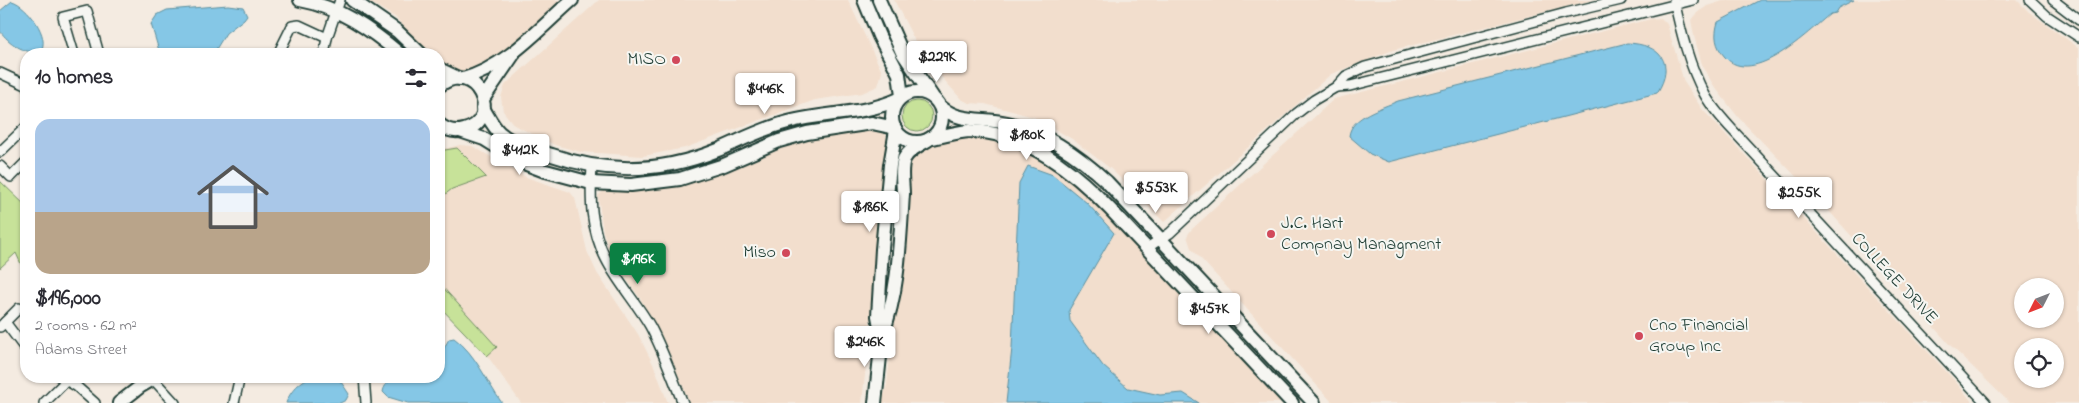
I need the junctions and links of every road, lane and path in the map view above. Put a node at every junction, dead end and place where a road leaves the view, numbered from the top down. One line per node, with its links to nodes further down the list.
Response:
1 (300, 0): 11 (street)
2 (352, 0): 20 (street)
3 (572, 0): 21 (street)
4 (864, 0): 29 (street)
5 (879, 0): 28 (street)
6 (1621, 0): 27 (street)
7 (1692, 0): 10 (street)
8 (2030, 0): 13 (street)
9 (2053, 0): 12 (street)
10 (1674, 3): 27 (street); 67 (street, COLLEGE DRIVE)
11 (338, 6): 14 (street); 19 (street)
12 (2079, 20)
13 (2079, 37)
14 (327, 38): 17 (street); 18 (street)
15 (72, 48): 16 (street)
16 (98, 48)
17 (281, 48)
18 (325, 48)
19 (392, 48)
20 (415, 48)
21 (517, 49): 24 (street); 30 (street)
22 (445, 72): 24 (street)
23 (0, 73): 25 (street)
24 (461, 79): 26 (street); 30 (street)
25 (20, 82)
26 (445, 82)
27 (1336, 87): 43 (street)
28 (932, 96): 29 (street); 31 (street)
29 (901, 98): 33 (street); 40 (street)
30 (483, 104): 34 (street); 40 (street)
31 (941, 107): 37 (street); 43 (street)
32 (445, 128): 34 (street)
33 (895, 129): 37 (street); 42 (street); 47 (street)
34 (457, 131): 36 (street); 42 (street)
35 (20, 133): 38 (street)
36 (445, 134)
37 (930, 139): 44 (street); 47 (street)
38 (0, 152)
39 (0, 166): 41 (street)
40 (592, 166): 42 (street)
41 (20, 168)
42 (591, 183): 63 (street)
43 (1160, 239): 44 (street); 66 (street)
44 (1147, 248): 65 (street)
45 (19, 308): 46 (street)
46 (3, 324): 48 (street)
47 (882, 338): 64 (street)
48 (20, 343)
49 (58, 383): 56 (street)
50 (71, 383): 57 (street)
51 (146, 383): 58 (street)
52 (150, 383): 59 (street)
53 (159, 383): 60 (street)
54 (238, 383): 61 (street)
55 (365, 383): 62 (street)
56 (44, 403)
57 (95, 403)
58 (119, 403)
59 (132, 403)
60 (175, 403)
61 (234, 403)
62 (366, 403)
63 (683, 403)
64 (875, 403)
65 (1292, 403)
66 (1314, 403)
67 (1986, 403)

